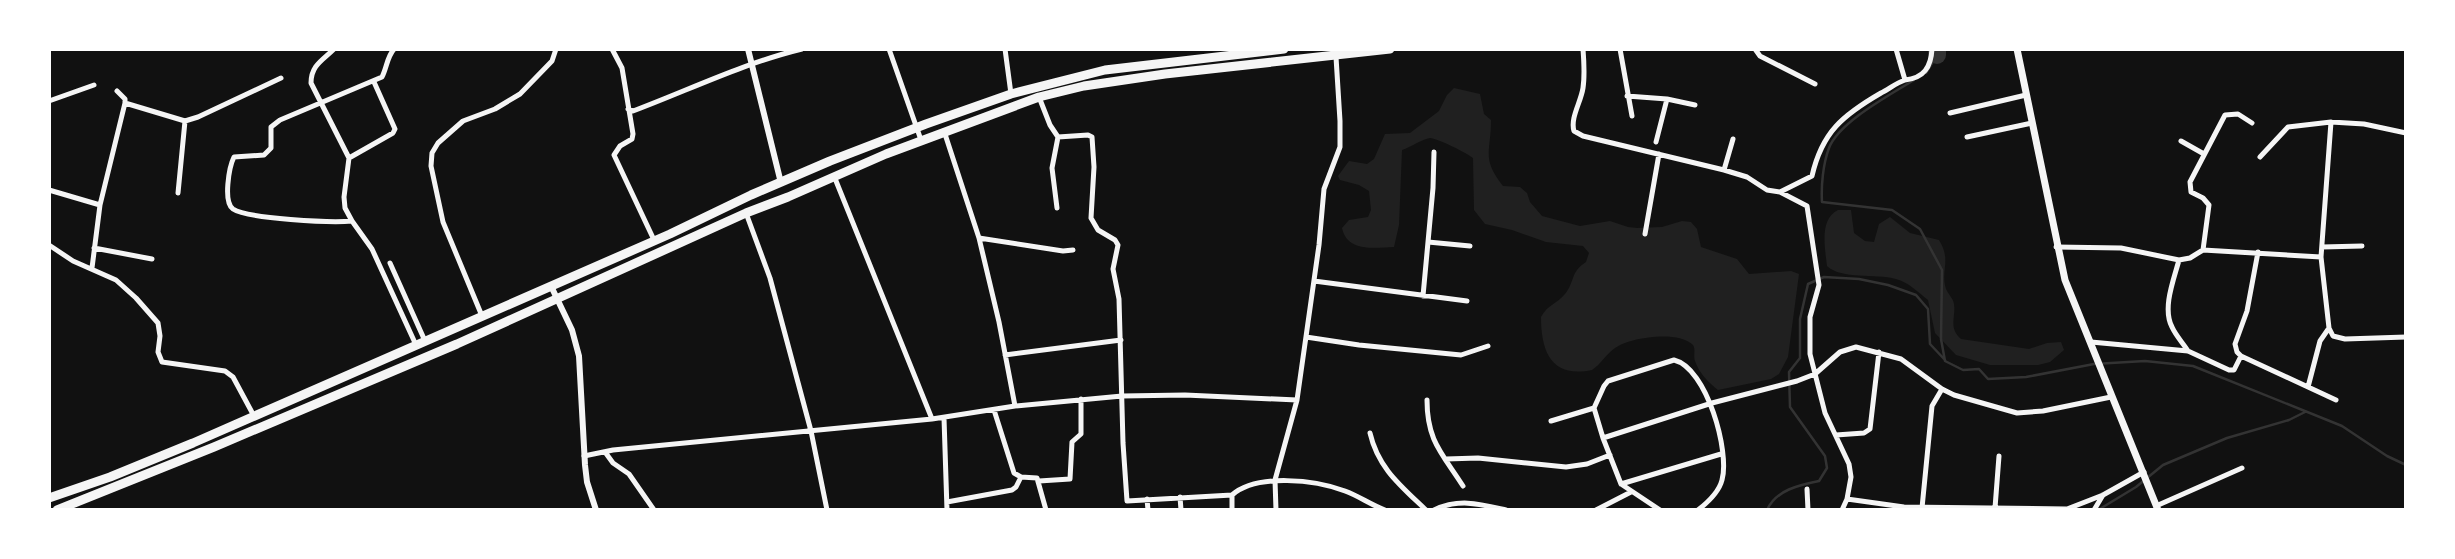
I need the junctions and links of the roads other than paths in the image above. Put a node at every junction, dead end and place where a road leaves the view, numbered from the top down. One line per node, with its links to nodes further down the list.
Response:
1 (334, 49): 36 (street)
2 (394, 49): 19 (street)
3 (564, 49): 17 (street)
4 (612, 49): 38 (street)
5 (748, 49): 22 (street)
6 (802, 49): 22 (street)
7 (889, 49): 45 (street)
8 (1005, 49): 29 (street)
9 (1284, 49): 18 (highway)
10 (1390, 49): 20 (highway)
11 (1583, 49): 56 (street)
12 (1620, 49): 31 (street)
13 (1755, 49): 26 (street)
14 (1896, 49): 24 (street)
15 (1933, 49): 24 (street)
16 (2017, 49): 30 (main road)
17 (556, 50): 94 (street)
18 (1269, 51): 21 (highway); 29 (highway)
19 (387, 52): 25 (street)
20 (1336, 57): 21 (highway); 89 (street)
21 (1272, 62): 32 (highway)
22 (751, 64): 38 (street); 61 (street)
23 (281, 78): 41 (street)
24 (1905, 80): 63 (street)
25 (374, 82): 36 (street); 58 (street)
26 (1815, 84)
27 (94, 85): 34 (street)
28 (117, 91): 35 (street)
29 (1011, 94): 45 (highway)
30 (2026, 95): 39 (street); 42 (main road)
31 (1627, 96): 33 (street); 40 (street)
32 (1039, 97): 46 (highway); 48 (street)
33 (1667, 99): 37 (street); 53 (street)
34 (49, 101)
35 (125, 103): 41 (street); 65 (street)
36 (320, 104): 58 (street); 68 (street)
37 (1695, 105)
38 (628, 109): 72 (street)
39 (1950, 113)
40 (1632, 116)
41 (185, 121): 64 (street)
42 (2032, 122): 49 (street); 78 (main road)
43 (2331, 122): 47 (street); 57 (street); 79 (street)
44 (2252, 123): 55 (street)
45 (915, 129): 51 (street); 61 (highway)
46 (944, 131): 51 (highway); 71 (street)
47 (2406, 133)
48 (1058, 137): 66 (street); 98 (street)
49 (1967, 137)
50 (1733, 139): 59 (street)
51 (921, 140): 60 (highway)
52 (2181, 141): 55 (street)
53 (1656, 142)
54 (1434, 152): 73 (street)
55 (2204, 153): 82 (street)
56 (1659, 154): 59 (street); 70 (street)
57 (2260, 156)
58 (349, 159): 68 (street)
59 (1724, 170): 63 (street)
60 (834, 176): 67 (highway); 122 (street)
61 (781, 184): 69 (highway)
62 (49, 190): 65 (street)
63 (1780, 192): 107 (street)
64 (178, 193)
65 (100, 205): 80 (street)
66 (1057, 208)
67 (746, 213): 75 (highway); 125 (street)
68 (352, 221): 101 (street)
69 (670, 234): 72 (highway); 75 (highway)
70 (1646, 234)
71 (979, 238): 81 (street); 105 (street)
72 (654, 240): 90 (highway)
73 (1428, 242): 76 (street); 91 (street)
74 (49, 245): 88 (street)
75 (675, 246): 92 (highway)
76 (1470, 246)
77 (2362, 246): 79 (street)
78 (2056, 247): 86 (street); 100 (main road)
79 (2322, 247): 84 (street)
80 (94, 248): 85 (street); 88 (street)
81 (1073, 250)
82 (2203, 250): 83 (street); 86 (street)
83 (2258, 252): 84 (street); 106 (street)
84 (2321, 257): 95 (street)
85 (152, 259)
86 (2179, 260): 103 (street)
87 (390, 263): 99 (street)
88 (92, 268): 120 (street)
89 (1314, 281): 91 (street); 96 (street)
90 (551, 286): 92 (street); 94 (highway)
91 (1423, 296): 93 (street)
92 (557, 299): 124 (highway); 132 (street)
93 (1467, 301)
94 (482, 317): 99 (highway)
95 (2329, 328): 97 (street); 108 (street)
96 (1306, 337): 102 (street); 113 (street)
97 (2406, 337)
98 (1121, 340): 105 (street); 110 (street)
99 (425, 341): 101 (highway)
100 (2092, 344): 103 (street); 111 (main road)
101 (416, 345): 120 (highway)
102 (1488, 346)
103 (2188, 351): 106 (street)
104 (1879, 352): 107 (street); 109 (street); 127 (street)
105 (1005, 355): 117 (street)
106 (2242, 356): 108 (street)
107 (1815, 373): 116 (street); 127 (street)
108 (2308, 387): 115 (street)
109 (1942, 389): 111 (street); 154 (street)
110 (1122, 396): 112 (street); 113 (street); 152 (street)
111 (2111, 397): 136 (main road)
112 (1081, 399): 117 (street); 139 (street)
113 (1297, 400): 138 (street)
114 (1427, 400): 134 (street)
115 (2336, 400)
116 (1712, 402): 118 (street); 128 (street); 130 (street)
117 (1015, 407): 119 (street)
118 (1594, 408): 123 (street); 128 (street)
119 (994, 410): 121 (street); 137 (street)
120 (254, 416): 124 (highway); 140 (highway)
121 (944, 418): 122 (street); 153 (street)
122 (932, 419): 125 (street)
123 (1551, 421)
124 (258, 427): 147 (highway)
125 (811, 430): 129 (street); 161 (street)
126 (1370, 433): 170 (street)
127 (1836, 435): 151 (street)
128 (1603, 438): 131 (street)
129 (605, 452): 132 (street); 160 (street)
130 (1721, 454): 141 (street); 175 (street)
131 (1610, 455): 134 (street); 141 (street)
132 (584, 456): 159 (street)
133 (1999, 456): 155 (street)
134 (1446, 459): 142 (street)
135 (2242, 468): 156 (street)
136 (2144, 473): 146 (street); 156 (main road)
137 (1021, 477): 139 (street); 153 (street)
138 (1275, 480): 145 (street); 168 (street); 169 (street)
139 (1039, 481): 163 (street)
140 (89, 485): 147 (highway); 149 (highway)
141 (1621, 485): 144 (street)
142 (1463, 486)
143 (1807, 489): 176 (street)
144 (1631, 492): 173 (street); 174 (street)
145 (1232, 495): 148 (street); 167 (street)
146 (2103, 495): 155 (street); 178 (street)
147 (94, 496): 158 (highway)
148 (1180, 497): 150 (street); 166 (street)
149 (49, 498)
150 (1147, 499): 152 (street); 165 (street)
151 (1847, 499): 154 (street); 177 (street)
152 (1127, 501): 164 (street)
153 (947, 507): 162 (street)
154 (1922, 508): 157 (street)
155 (1996, 508): 157 (street)
156 (2157, 508)
157 (1943, 509)
158 (57, 510)
159 (596, 510)
160 (654, 510)
161 (827, 510)
162 (939, 510)
163 (1046, 510)
164 (1123, 510)
165 (1148, 510)
166 (1181, 510)
167 (1232, 510)
168 (1276, 510)
169 (1385, 510)
170 (1426, 510)
171 (1434, 510): 172 (street)
172 (1506, 510)
173 (1596, 510)
174 (1660, 510)
175 (1698, 510)
176 (1808, 510)
177 (1842, 510)
178 (2094, 510)

